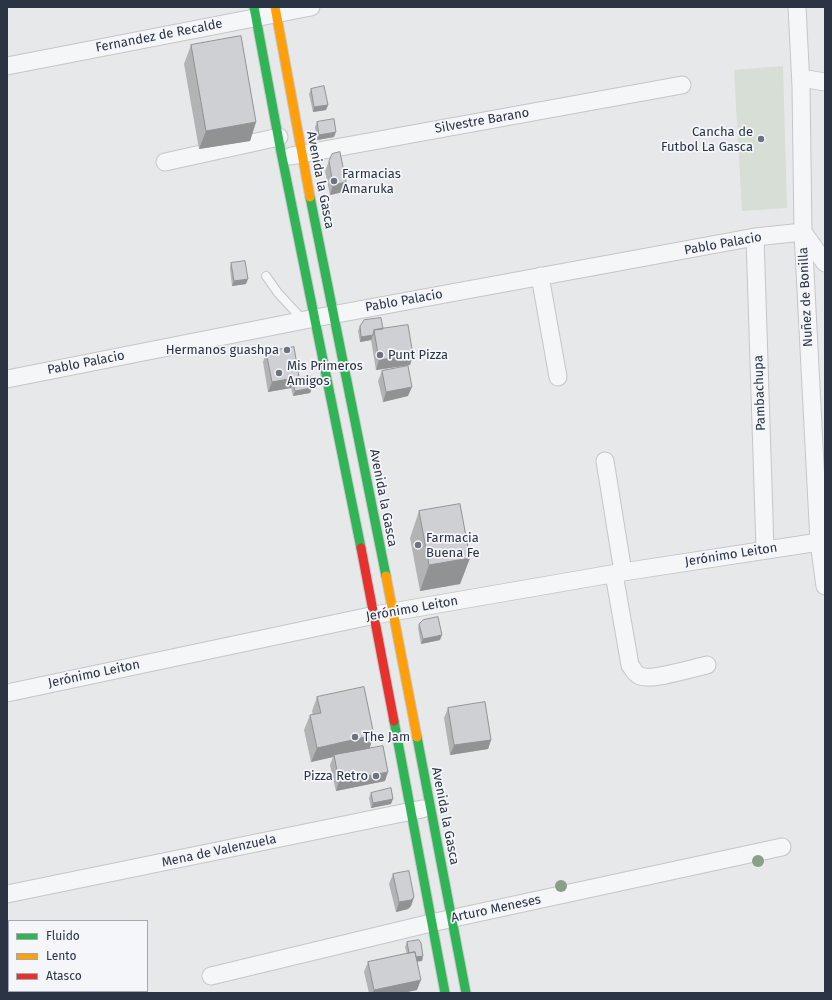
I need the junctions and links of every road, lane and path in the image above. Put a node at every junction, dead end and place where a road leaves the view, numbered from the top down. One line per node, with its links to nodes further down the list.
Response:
1 (311, 7): 3 (street, Fernandez de Recalde)
2 (797, 7): 6 (street, Nuñez de Bonilla)
3 (276, 10): 4 (street, Fernandez de Recalde); 10 (main road, Avenida la Gasca)
4 (255, 12): 5 (street, Fernandez de Recalde); 9 (main road, Avenida la Gasca)
5 (7, 66)
6 (800, 78): 7 (street); 13 (street, Nuñez de Bonilla)
7 (825, 82)
8 (682, 85): 10 (street, Silvestre Barano)
9 (279, 137): 11 (main road, Avenida la Gasca); 12 (street)
10 (302, 154): 11 (street, Silvestre Barano); 18 (main road, Avenida la Gasca)
11 (283, 157): 19 (main road, Avenida la Gasca)
12 (165, 162)
13 (803, 232): 14 (street, Pablo Palacio); 15 (street); 24 (street, Nuñez de Bonilla)
14 (755, 237): 17 (street, Pablo Palacio); 25 (street, Pambachupa)
15 (825, 263)
16 (266, 276): 19 (lane)
17 (540, 276): 18 (street, Pablo Palacio); 20 (street)
18 (333, 314): 19 (street, Pablo Palacio); 23 (main road, Avenida la Gasca)
19 (309, 319): 21 (street, Pablo Palacio); 23 (main road, Avenida la Gasca)
20 (558, 377)
21 (7, 379)
22 (605, 461): 27 (street)
23 (355, 470): 29 (main road, Avenida la Gasca); 30 (main road, Avenida la Gasca)
24 (819, 542): 25 (street, Jerónimo Leiton); 26 (street, Nuñez de Bonilla)
25 (765, 549): 27 (street, Jerónimo Leiton)
26 (824, 570): 28 (street, Nuñez de Bonilla)
27 (619, 573): 29 (street, Jerónimo Leiton); 31 (street)
28 (825, 586)
29 (393, 613): 30 (street, Jerónimo Leiton); 33 (main road, Avenida la Gasca)
30 (375, 616): 32 (street, Jerónimo Leiton); 34 (main road, Avenida la Gasca)
31 (707, 665)
32 (7, 692)
33 (430, 808): 34 (street, Mena de Valenzuela); 37 (main road, Avenida la Gasca)
34 (411, 811): 36 (street, Mena de Valenzuela); 38 (main road, Avenida la Gasca)
35 (782, 848): 37 (street, Arturo Meneses)
36 (7, 894)
37 (452, 919): 38 (street, Arturo Meneses); 41 (main road, Avenida la Gasca)
38 (431, 923): 39 (street, Arturo Meneses); 40 (main road, Avenida la Gasca)
39 (211, 976)
40 (445, 993)
41 (466, 993)

